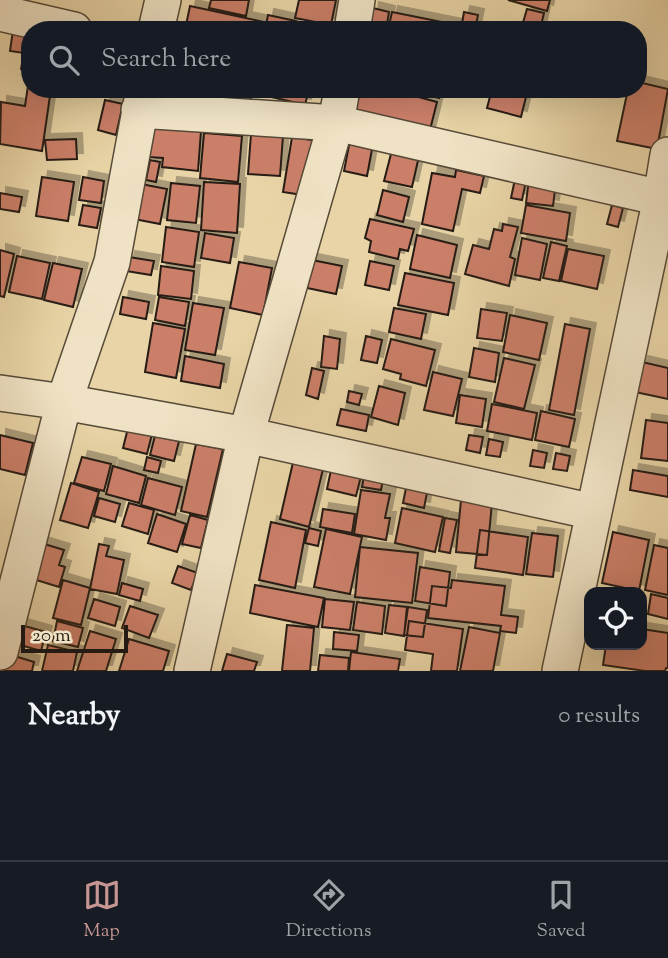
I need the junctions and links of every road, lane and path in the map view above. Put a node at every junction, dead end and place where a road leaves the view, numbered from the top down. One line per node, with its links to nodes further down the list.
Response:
1 (163, 0): 5 (street)
2 (358, 0): 6 (street)
3 (0, 13): 4 (street)
4 (35, 21)
5 (158, 21)
6 (354, 21)
7 (340, 98): 9 (street)
8 (141, 100): 9 (street); 13 (street)
9 (336, 123): 11 (street); 14 (street)
10 (668, 155): 11 (street)
11 (661, 198): 15 (street)
12 (0, 393): 13 (street)
13 (64, 402): 14 (street); 16 (street)
14 (246, 435): 15 (street); 17 (street)
15 (594, 512): 18 (street)
16 (0, 652)
17 (191, 671)
18 (560, 671)

